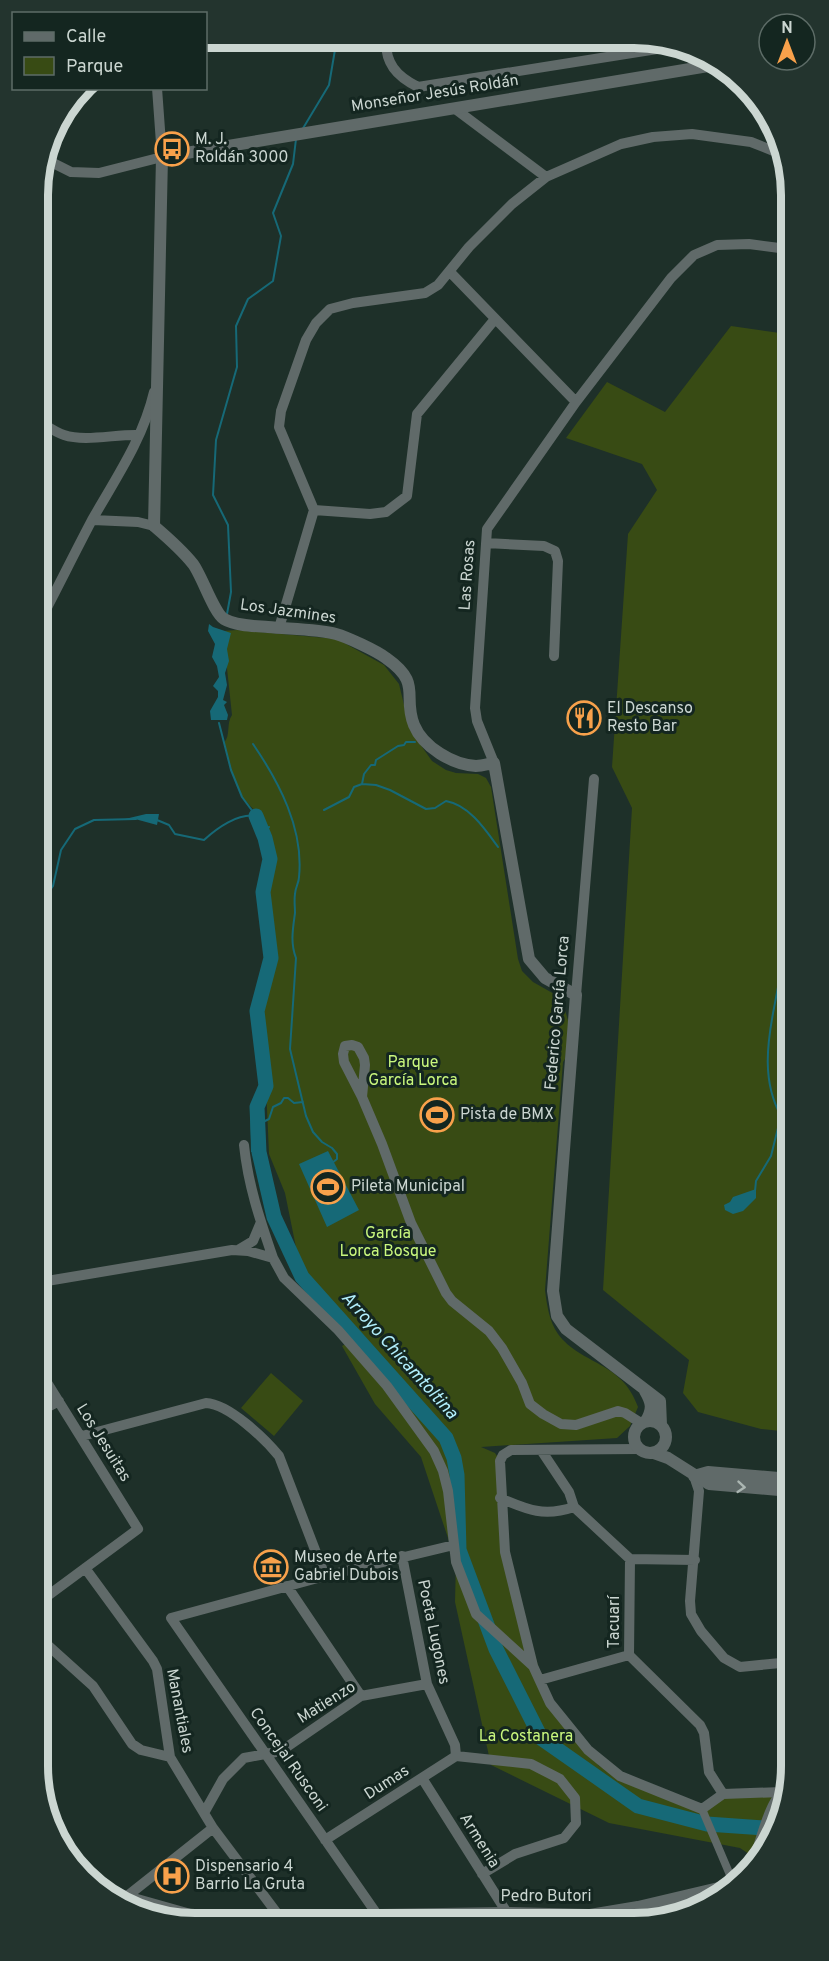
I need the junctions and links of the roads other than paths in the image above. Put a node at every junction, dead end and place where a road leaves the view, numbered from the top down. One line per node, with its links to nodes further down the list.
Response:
1 (386, 48): 2 (street)
2 (654, 50)
3 (705, 66): 5 (street, Monseñor Jesús Roldán)
4 (157, 90): 7 (street)
5 (454, 108): 7 (street, Monseñor Jesús Roldán); 9 (street)
6 (774, 151): 9 (street)
7 (162, 157): 8 (street); 13 (street)
8 (52, 162)
9 (546, 177): 11 (street)
10 (781, 248): 14 (street, Las Rosas)
11 (450, 272): 12 (street); 17 (street)
12 (495, 319): 14 (street); 17 (street)
13 (158, 374): 16 (street); 19 (street)
14 (576, 402): 20 (street, Las Rosas)
15 (48, 427): 16 (street)
16 (139, 435): 18 (street)
17 (314, 510): 22 (street)
18 (93, 520): 19 (street); 21 (street)
19 (154, 526): 22 (street, Los Jazmines)
20 (486, 543): 23 (street); 24 (street, Las Rosas)
21 (48, 606)
22 (279, 628): 24 (street, Los Jazmines)
23 (554, 656)
24 (494, 763): 26 (street, Las Rosas)
25 (594, 779): 26 (street, Federico García Lorca)
26 (576, 995): 34 (street, Federico García Lorca)
27 (362, 1097): 27 (street); 37 (street)
28 (244, 1145): 29 (street)
29 (261, 1222): 30 (street); 31 (street)
30 (236, 1250): 31 (street); 32 (street)
31 (273, 1258): 49 (street)
32 (48, 1281)
33 (48, 1384): 35 (street, Los Jesuitas)
34 (643, 1388): 37 (street); 38 (street, Federico García Lorca)
35 (59, 1401): 36 (street); 39 (street, Los Jesuitas)
36 (48, 1407)
37 (644, 1422): 38 (street); 41 (street)
38 (661, 1425): 40 (street, Federico García Lorca)
39 (82, 1436): 53 (street, Los Jesuitas); 54 (street)
40 (666, 1441): 43 (street); 44 (street, Federico García Lorca)
41 (639, 1449): 42 (street); 43 (street)
42 (541, 1450): 47 (street); 48 (street)
43 (654, 1453): 44 (street)
44 (694, 1476): 45 (street); 46 (street, one-way to 46); 52 (street)
45 (781, 1478)
46 (781, 1490)
47 (500, 1498): 48 (street); 60 (street)
48 (574, 1507): 51 (street)
49 (454, 1545): 50 (street); 60 (street)
50 (402, 1556): 54 (street); 62 (street, Poeta Lugones)
51 (630, 1559): 52 (street); 58 (street, Tacuarí)
52 (695, 1560): 59 (street)
53 (85, 1568): 56 (street); 66 (street, Manantiales)
54 (325, 1576): 55 (street)
55 (287, 1586): 63 (street); 65 (street, Concejal Rusconi)
56 (48, 1596)
57 (48, 1645): 66 (street)
58 (629, 1655): 61 (street); 69 (street, Tacuarí)
59 (781, 1663)
60 (532, 1666): 61 (street)
61 (540, 1680): 71 (street)
62 (427, 1684): 63 (street, Matienzo); 64 (street, Poeta Lugones)
63 (361, 1696): 65 (street, Matienzo)
64 (455, 1750): 67 (street, Dumas); 76 (street)
65 (265, 1753): 72 (street, Matienzo); 75 (street, Concejal Rusconi)
66 (170, 1757): 72 (street, Manantiales)
67 (422, 1778): 75 (street, Dumas); 76 (street, Armenia)
68 (779, 1791): 69 (street)
69 (723, 1794): 71 (street)
70 (775, 1806): 74 (street)
71 (702, 1809): 77 (street)
72 (204, 1813): 73 (street, Manantiales)
73 (213, 1828): 79 (street); 82 (street, Manantiales)
74 (763, 1836)
75 (325, 1840): 83 (street, Concejal Rusconi)
76 (482, 1874): 84 (street, Armenia)
77 (731, 1877)
78 (715, 1889): 85 (street, Pedro Butori)
79 (128, 1897)
80 (144, 1904): 81 (street)
81 (173, 1911)
82 (277, 1913)
83 (377, 1913)
84 (506, 1913)
85 (601, 1913)

